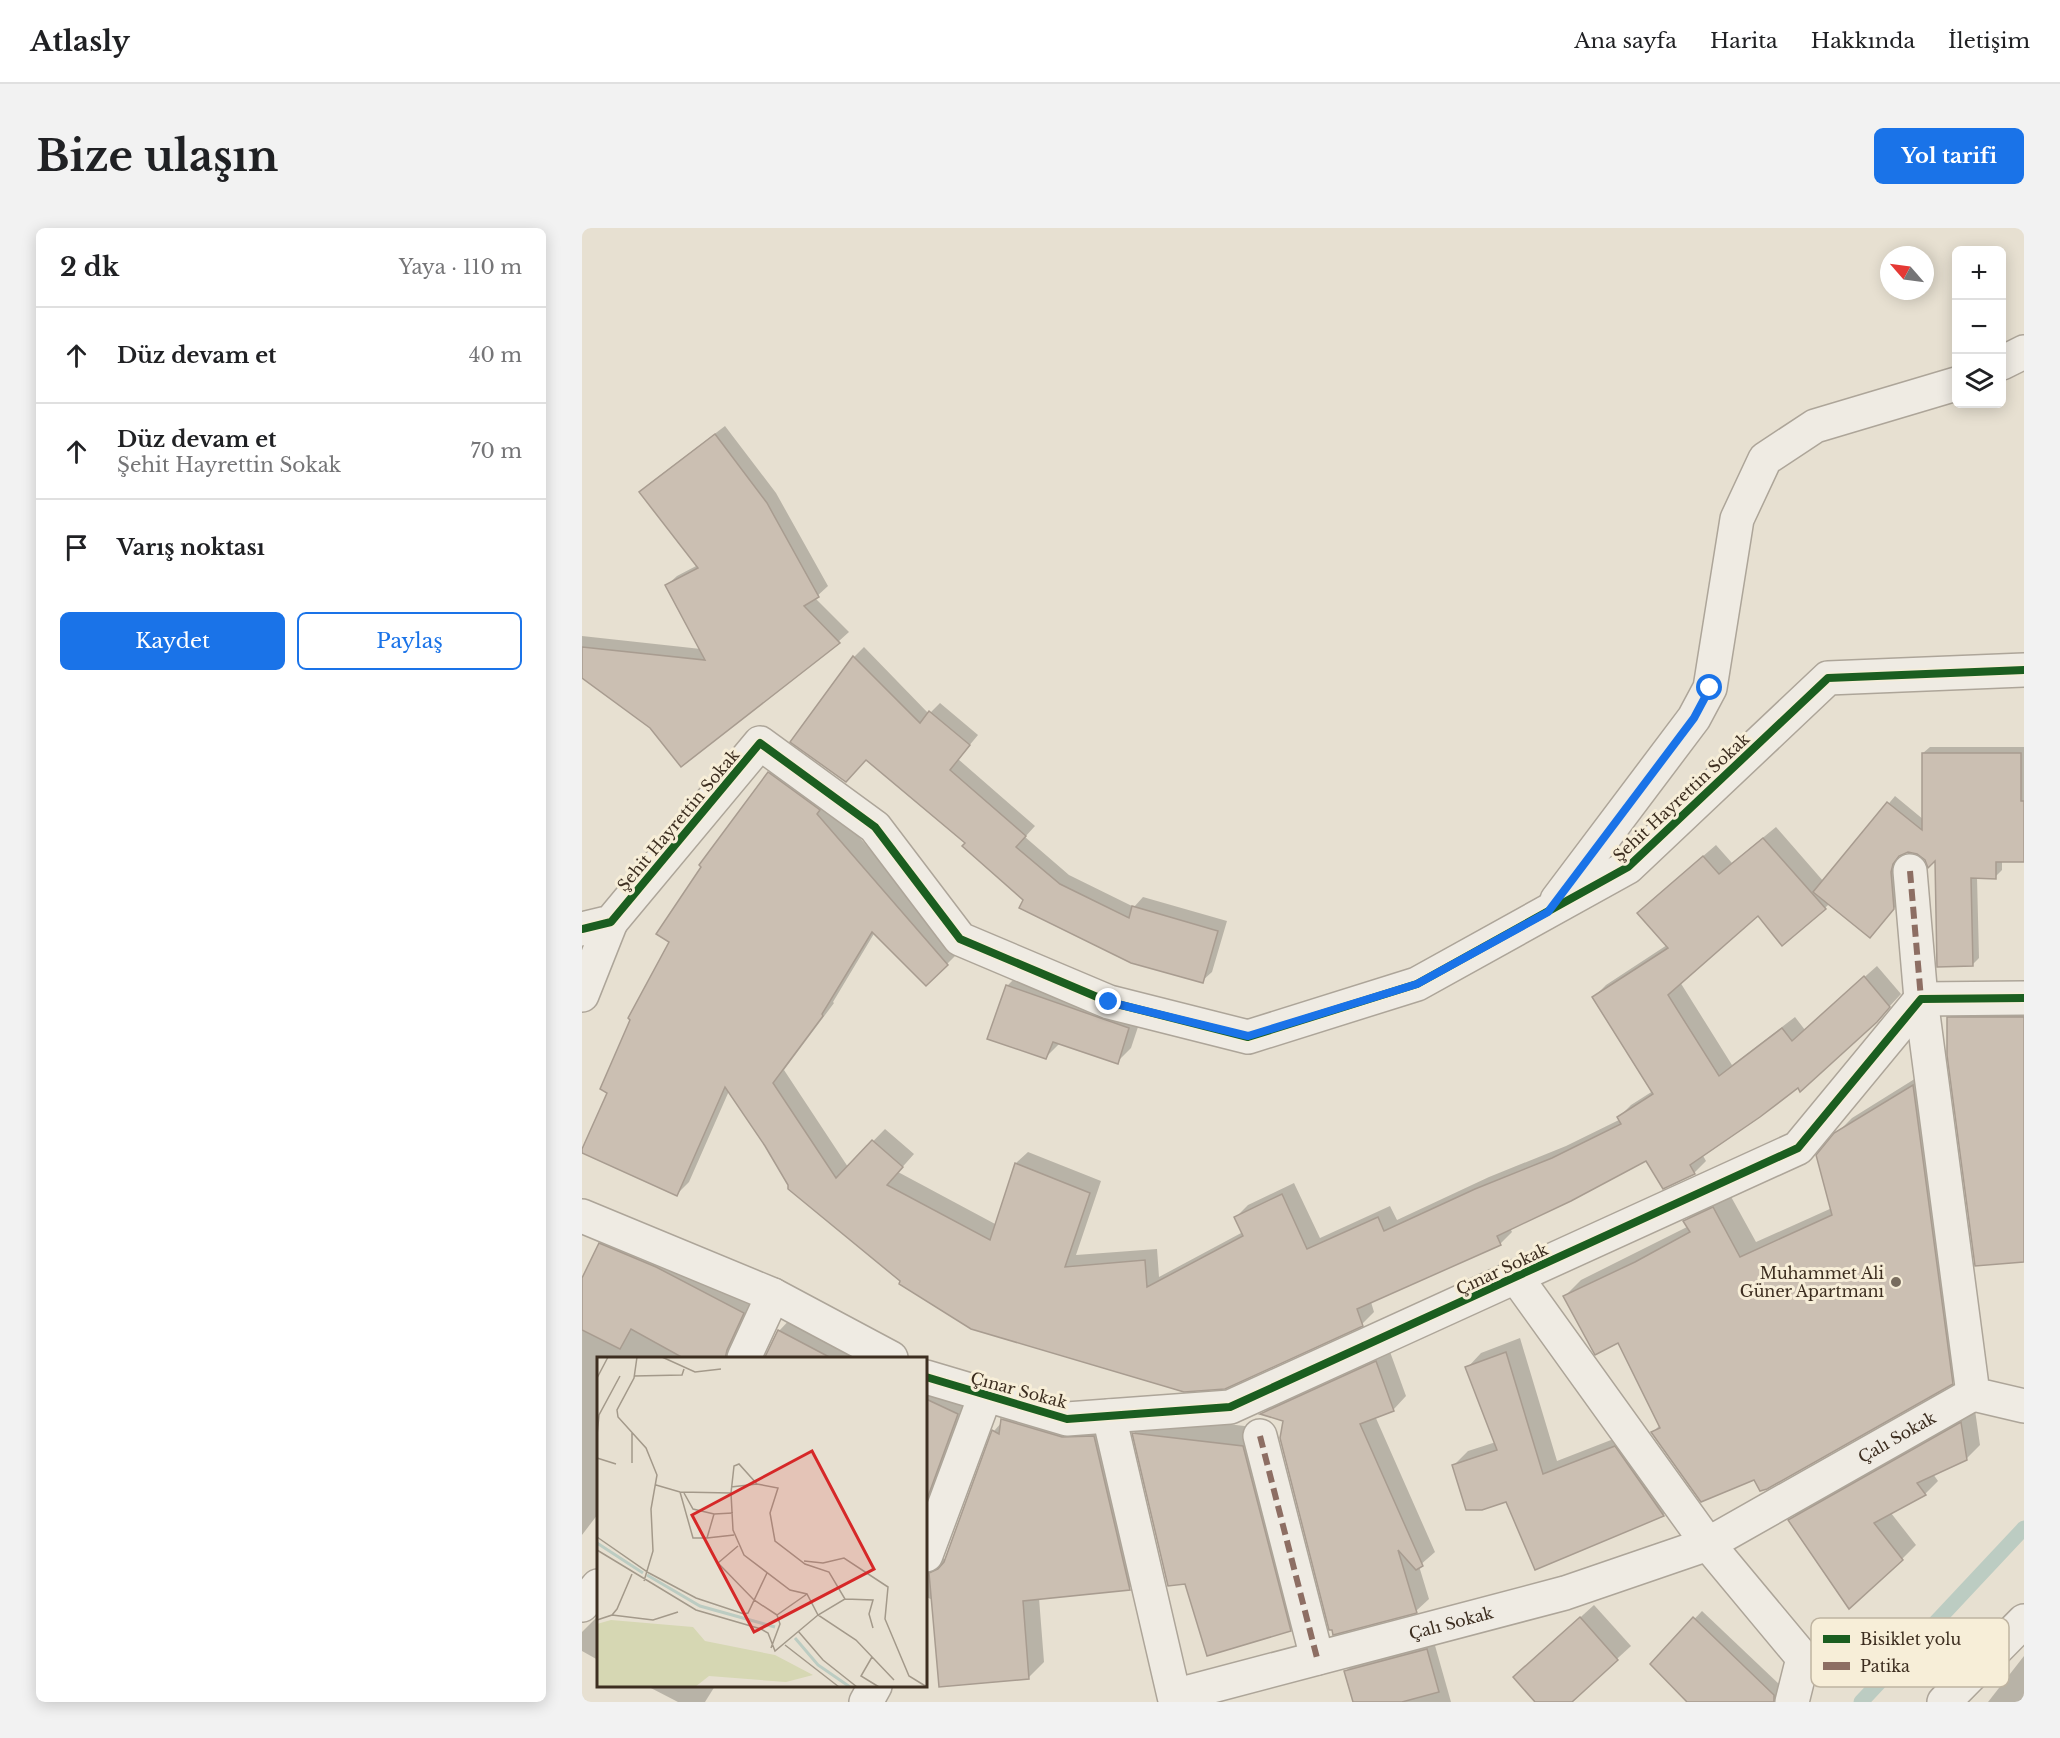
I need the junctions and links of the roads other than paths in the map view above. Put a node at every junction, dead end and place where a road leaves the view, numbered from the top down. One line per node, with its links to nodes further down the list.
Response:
1 (2024, 352): 2 (street)
2 (2006, 361)
3 (1952, 385): 6 (street)
4 (2024, 670): 6 (street, Şehit Hayrettin Sokak)
5 (1910, 871): 10 (street)
6 (1548, 912): 7 (street, Şehit Hayrettin Sokak)
7 (597, 925): 8 (street)
8 (582, 995)
9 (2024, 998): 10 (street)
10 (1921, 999): 12 (street, Çınar Sokak); 17 (street)
11 (582, 1216): 13 (street)
12 (1516, 1277): 20 (street, Çınar Sokak); 22 (street)
13 (773, 1295): 14 (street); 15 (street)
14 (745, 1357)
15 (887, 1357)
16 (927, 1377): 18 (street, Çınar Sokak)
17 (1973, 1394): 19 (street); 22 (street, Çalı Sokak)
18 (985, 1396): 20 (street, Çınar Sokak); 23 (street)
19 (2024, 1406)
20 (1110, 1416): 28 (street, Çalı Sokak)
21 (1260, 1436): 28 (street)
22 (1708, 1544): 28 (street, Çalı Sokak); 32 (street)
23 (927, 1552)
24 (597, 1587): 25 (street)
25 (582, 1605)
26 (2024, 1621): 27 (street)
27 (2009, 1636)
28 (1317, 1658)
29 (874, 1687): 31 (street)
30 (1959, 1687): 33 (street)
31 (866, 1702)
32 (1792, 1702)
33 (1944, 1702)

